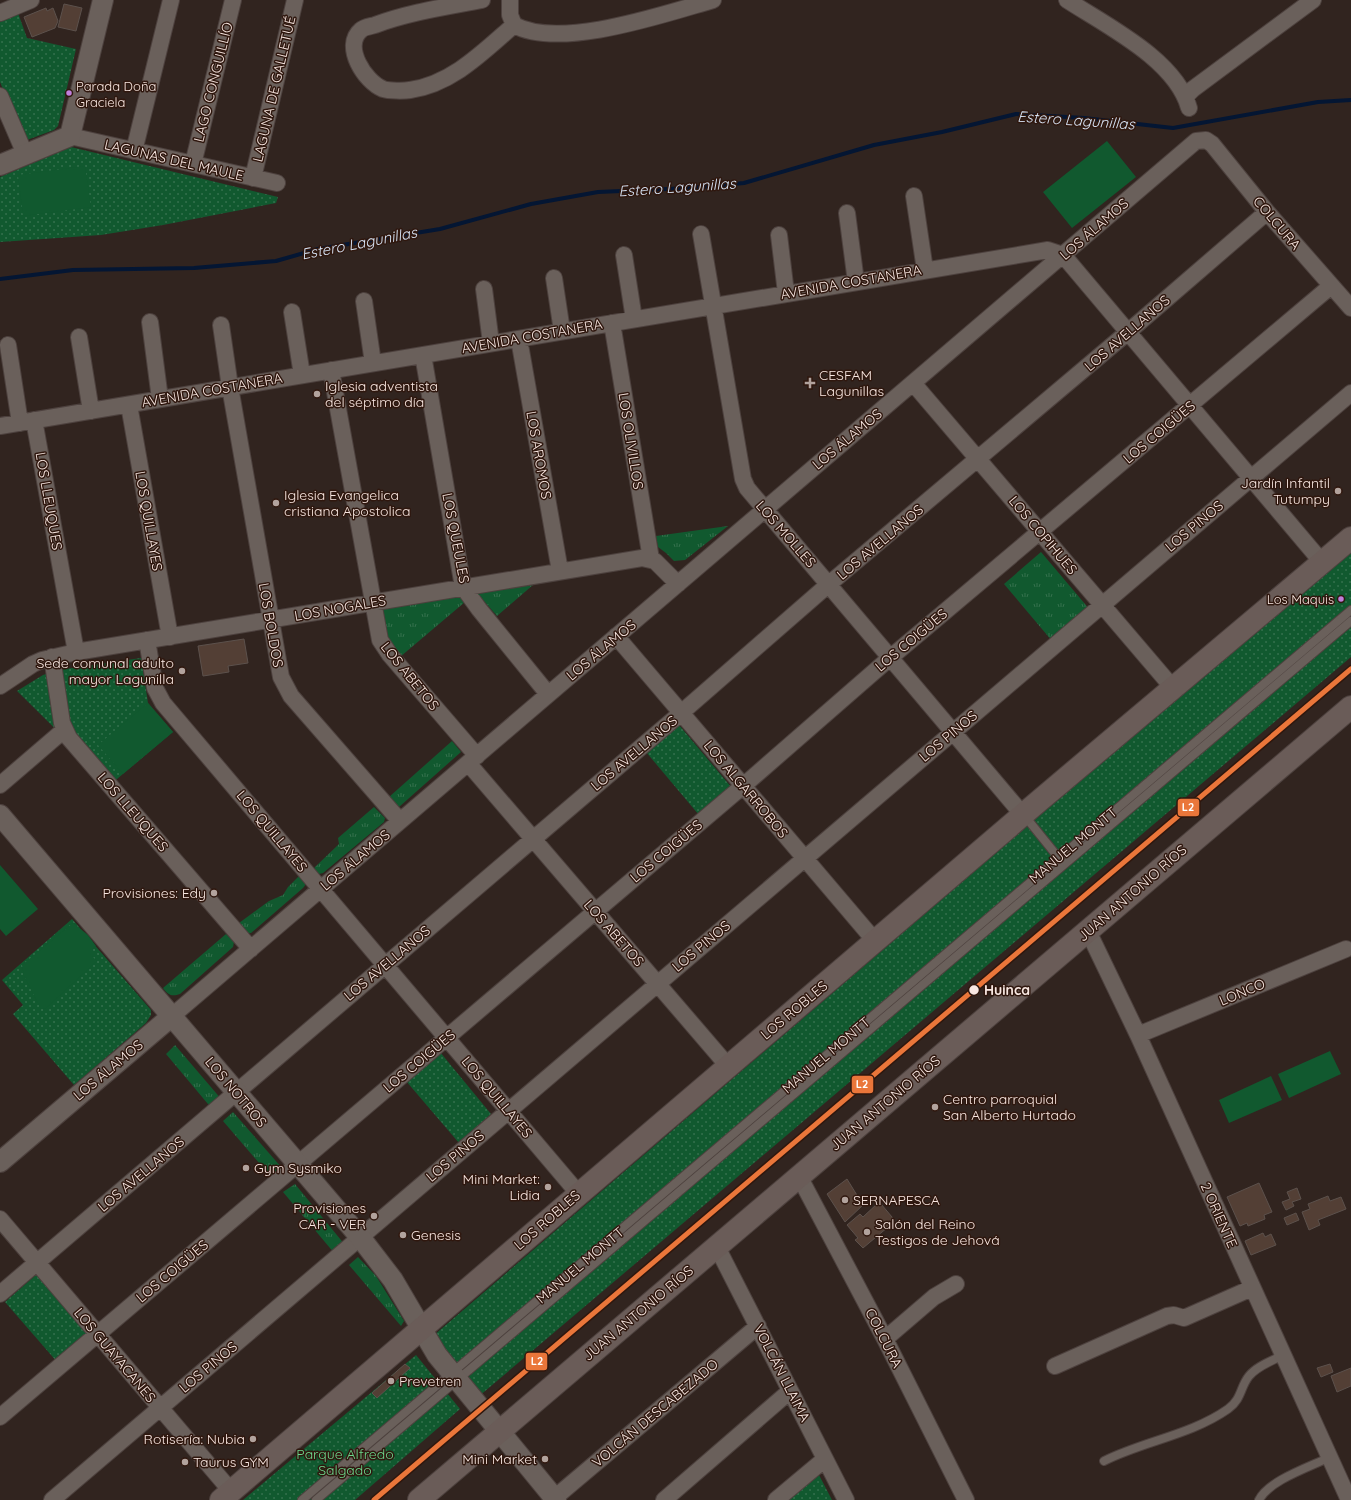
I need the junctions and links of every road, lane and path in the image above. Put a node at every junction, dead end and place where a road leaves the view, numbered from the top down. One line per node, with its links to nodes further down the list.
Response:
1 (31, 0): 11 (street)
2 (103, 0): 14 (street)
3 (171, 0): 16 (street)
4 (233, 0): 18 (street, LAGO CONGUILLÍO)
5 (295, 0): 20 (street, LAGUNA DE GALLETUÉ)
6 (482, 0): 12 (street)
7 (510, 0): 12 (street)
8 (713, 0): 12 (street)
9 (1068, 0): 10 (street)
10 (1313, 0)
11 (0, 13)
12 (514, 25)
13 (0, 96): 17 (street)
14 (70, 136): 16 (street, LAGUNAS DEL MAULE); 17 (street)
15 (1203, 139): 23 (street, COLCURA); 28 (street, LOS ÁLAMOS)
16 (134, 151): 18 (street, LAGUNAS DEL MAULE)
17 (25, 154): 19 (street)
18 (193, 164): 20 (street, LAGUNAS DEL MAULE)
19 (0, 165)
20 (253, 178): 21 (street, LAGUNAS DEL MAULE)
21 (278, 183)
22 (914, 196): 29 (street)
23 (1267, 212): 32 (street, COLCURA); 44 (street, LOS AVELLANOS)
24 (847, 213): 31 (street)
25 (702, 234): 36 (street, LOS MOLLES)
26 (779, 235): 34 (street)
27 (624, 255): 39 (street)
28 (1063, 256): 29 (street, AVENIDA COSTANERA); 44 (street); 53 (street, LOS ÁLAMOS)
29 (925, 270): 31 (street, AVENIDA COSTANERA)
30 (554, 278): 43 (street)
31 (856, 282): 34 (street, AVENIDA COSTANERA)
32 (1331, 286): 37 (street, COLCURA); 58 (street, LOS COIGÜES)
33 (484, 289): 47 (street)
34 (786, 293): 36 (street, AVENIDA COSTANERA)
35 (364, 301): 50 (street)
36 (713, 306): 39 (street, AVENIDA COSTANERA); 64 (street, LOS MOLLES)
37 (1351, 308)
38 (292, 312): 52 (street)
39 (634, 319): 41 (street, AVENIDA COSTANERA)
40 (150, 322): 56 (street)
41 (612, 323): 43 (street, AVENIDA COSTANERA); 67 (street, LOS OLIVILLOS)
42 (221, 325): 54 (street, LOS BOLDOS)
43 (562, 331): 46 (street, AVENIDA COSTANERA)
44 (1128, 332): 58 (street); 62 (street, LOS AVELLANOS)
45 (80, 337): 59 (street)
46 (519, 338): 47 (street, AVENIDA COSTANERA); 69 (street, LOS AROMOS)
47 (492, 343): 49 (street, AVENIDA COSTANERA)
48 (8, 345): 60 (street, LOS LLEUQUES)
49 (423, 355): 50 (street, AVENIDA COSTANERA); 72 (street, LOS QUEULES)
50 (372, 363): 51 (street, AVENIDA COSTANERA)
51 (331, 370): 52 (street, AVENIDA COSTANERA); 73 (street, LOS ABETOS)
52 (302, 375): 54 (street, AVENIDA COSTANERA)
53 (913, 383): 62 (street, LOS COPIHUES); 64 (street, LOS ÁLAMOS)
54 (230, 388): 56 (street, AVENIDA COSTANERA); 76 (street, LOS BOLDOS)
55 (1351, 393): 63 (street, LOS PINOS)
56 (160, 399): 57 (street, AVENIDA COSTANERA)
57 (129, 405): 59 (street, AVENIDA COSTANERA); 79 (street, LOS QUILLAYES)
58 (1190, 406): 63 (street); 65 (street, LOS COIGÜES)
59 (91, 411): 60 (street, AVENIDA COSTANERA)
60 (27, 422): 61 (street, AVENIDA COSTANERA); 81 (street, LOS LLEUQUES)
61 (0, 426)
62 (979, 460): 65 (street, LOS COPIHUES); 71 (street, LOS AVELLANOS)
63 (1251, 478): 68 (street); 74 (street, LOS PINOS)
64 (765, 510): 70 (street, LOS ÁLAMOS); 71 (street, LOS MOLLES)
65 (1041, 532): 74 (street, LOS COPIHUES); 83 (street, LOS COIGÜES)
66 (1351, 538): 68 (main road)
67 (651, 558): 69 (street, LOS NOGALES); 70 (street)
68 (1321, 561): 85 (main road)
69 (560, 571): 72 (street, LOS NOGALES)
70 (678, 584): 78 (street, LOS ÁLAMOS)
71 (829, 584): 83 (street, LOS MOLLES); 88 (street, LOS AVELLANOS)
72 (463, 587): 73 (street, LOS NOGALES); 86 (street, LOS QUEULES)
73 (372, 602): 76 (street, LOS NOGALES); 91 (street, LOS ABETOS)
74 (1102, 605): 85 (street, LOS COPIHUES); 90 (street, LOS PINOS)
75 (1351, 610): 99 (lane, MANUEL MONTT)
76 (270, 620): 79 (street, LOS NOGALES); 96 (street, LOS BOLDOS)
77 (1351, 621): 99 (lane, MANUEL MONTT)
78 (616, 636): 86 (street, LOS ÁLAMOS); 88 (street, LOS ALGARROBOS)
79 (170, 637): 80 (street, LOS NOGALES)
80 (147, 640): 81 (street, LOS NOGALES); 100 (street, LOS QUILLAYES)
81 (76, 652): 82 (street, LOS NOGALES)
82 (52, 657): 84 (street, LOS NOGALES); 89 (street, LOS LLEUQUES)
83 (891, 657): 90 (street, LOS MOLLES); 93 (street, LOS COIGÜES)
84 (1, 683)
85 (1173, 688): 95 (main road)
86 (548, 694): 91 (street, LOS ÁLAMOS)
87 (1351, 707): 102 (main road, JUAN ANTONIO RÍOS)
88 (681, 713): 93 (street, LOS ALGARROBOS); 97 (street, LOS AVELLANOS)
89 (64, 730): 92 (street); 104 (street, LOS LLEUQUES)
90 (954, 731): 95 (street, LOS MOLLES); 98 (street, LOS PINOS)
91 (473, 759): 96 (street, LOS ÁLAMOS); 97 (street, LOS ABETOS)
92 (0, 784)
93 (743, 786): 98 (street, LOS ALGARROBOS); 101 (street, LOS COIGÜES)
94 (0, 815): 108 (street, LOS NOTROS)
95 (1023, 815): 99 (lane); 103 (main road)
96 (400, 821): 100 (street, LOS ÁLAMOS)
97 (533, 839): 101 (street, LOS ABETOS); 106 (street, LOS AVELLANOS)
98 (805, 858): 103 (street, LOS ALGARROBOS); 107 (street, LOS PINOS)
99 (1061, 861): 131 (lane, MANUEL MONTT)
100 (321, 889): 104 (street, LOS ÁLAMOS); 106 (street, LOS QUILLAYES)
101 (595, 911): 107 (street, LOS ABETOS); 110 (street, LOS COIGÜES)
102 (1088, 931): 109 (street, 2 ORIENTE); 116 (main road, JUAN ANTONIO RÍOS)
103 (875, 941): 111 (main road, LOS ROBLES)
104 (251, 949): 108 (street, LOS ÁLAMOS)
105 (1346, 949): 109 (street, LONCO)
106 (385, 965): 110 (street, LOS QUILLAYES); 112 (street, LOS AVELLANOS)
107 (657, 984): 111 (street, LOS ABETOS); 113 (street, LOS PINOS)
108 (172, 1016): 112 (street, LOS NOTROS); 114 (street, LOS ÁLAMOS)
109 (1138, 1035): 123 (street, 2 ORIENTE)
110 (447, 1038): 113 (street, LOS QUILLAYES); 115 (street, LOS COIGÜES)
111 (728, 1066): 117 (main road, LOS ROBLES)
112 (236, 1092): 115 (street, LOS NOTROS); 121 (street, LOS AVELLANOS)
113 (508, 1111): 117 (street, LOS QUILLAYES); 119 (street, LOS PINOS)
114 (0, 1162)
115 (298, 1164): 119 (street, LOS NOTROS); 127 (street, LOS COIGÜES)
116 (799, 1176): 120 (main road, JUAN ANTONIO RÍOS); 128 (street, COLCURA)
117 (578, 1193): 126 (main road, LOS ROBLES)
118 (0, 1219): 121 (street, LOS GUAYACANES)
119 (360, 1237): 126 (street, LOS NOTROS); 133 (street, LOS PINOS)
120 (717, 1247): 125 (street, VOLCÁN LLAIMA); 135 (main road, JUAN ANTONIO RÍOS)
121 (37, 1262): 124 (street, LOS AVELLANOS); 127 (street, LOS GUAYACANES)
122 (956, 1284): 128 (street)
123 (1252, 1288): 129 (street, 2 ORIENTE); 130 (street)
124 (0, 1294)
125 (758, 1326): 132 (street, VOLCÁN LLAIMA); 140 (street, VOLCÁN DESCABEZADO)
126 (420, 1329): 131 (street, LOS NOTROS); 139 (main road, LOS ROBLES)
127 (98, 1334): 133 (street, LOS GUAYACANES); 134 (street, LOS COIGÜES)
128 (885, 1339): 148 (street, COLCURA)
129 (1283, 1355): 136 (street, 2 ORIENTE); 138 (lane)
130 (1055, 1366)
131 (454, 1377): 135 (street, LOS NOTROS); 142 (lane, MANUEL MONTT); 143 (lane, MANUEL MONTT)
132 (790, 1391): 137 (street, VOLCÁN LLAIMA); 145 (street)
133 (160, 1408): 139 (street, LOS GUAYACANES); 141 (street, LOS PINOS)
134 (0, 1417)
135 (499, 1432): 140 (street, LOS NOTROS); 144 (main road, JUAN ANTONIO RÍOS)
136 (1330, 1457): 149 (lane); 150 (street, 2 ORIENTE)
137 (825, 1459): 146 (street); 147 (street, VOLCÁN LLAIMA)
138 (1104, 1461)
139 (226, 1496)
140 (554, 1499)
141 (52, 1500)
142 (302, 1500)
143 (316, 1500)
144 (419, 1500)
145 (664, 1500)
146 (776, 1500)
147 (846, 1500)
148 (966, 1500)
149 (1259, 1500)
150 (1350, 1500)

